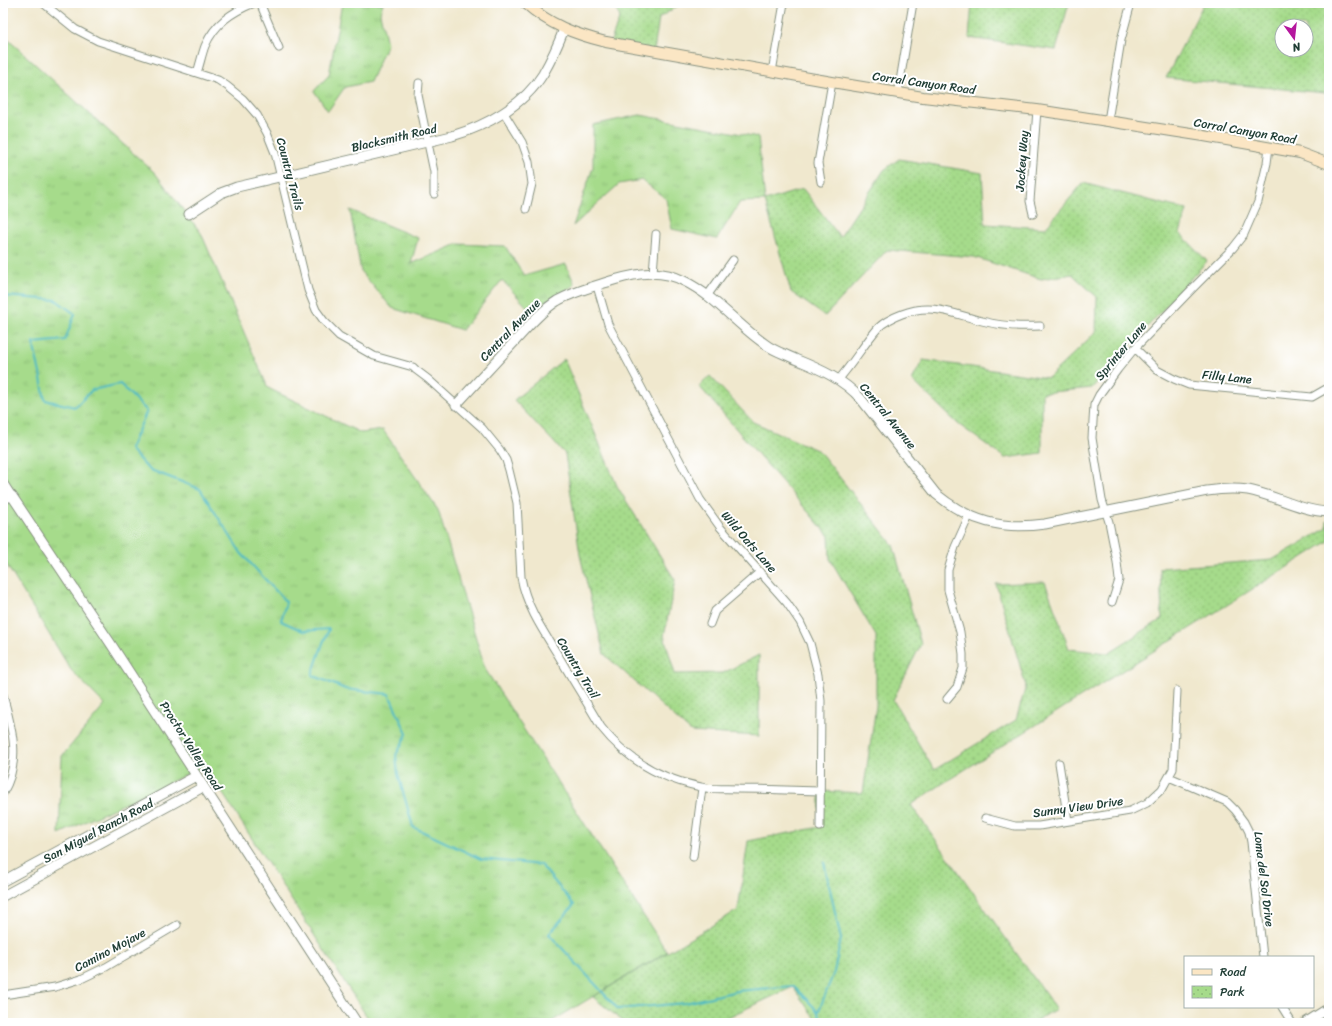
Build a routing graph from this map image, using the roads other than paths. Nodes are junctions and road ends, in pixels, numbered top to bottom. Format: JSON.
{"nodes":[{"id":1,"x":43,"y":3,"type":"edge"},
{"id":2,"x":254,"y":3,"type":"edge"},
{"id":3,"x":260,"y":3,"type":"edge"},
{"id":4,"x":525,"y":3,"type":"edge"},
{"id":5,"x":784,"y":3,"type":"edge"},
{"id":6,"x":913,"y":3,"type":"edge"},
{"id":7,"x":1131,"y":3,"type":"edge"},
{"id":8,"x":564,"y":29,"type":"junction"},
{"id":9,"x":279,"y":48,"type":"dead end"},
{"id":10,"x":772,"y":72,"type":"junction"},
{"id":11,"x":198,"y":73,"type":"junction"},
{"id":12,"x":832,"y":82,"type":"junction"},
{"id":13,"x":419,"y":83,"type":"dead end"},
{"id":14,"x":898,"y":93,"type":"junction"},
{"id":15,"x":1037,"y":110,"type":"junction"},
{"id":16,"x":504,"y":113,"type":"junction"},
{"id":17,"x":1108,"y":121,"type":"junction"},
{"id":18,"x":428,"y":142,"type":"junction"},
{"id":19,"x":1269,"y":147,"type":"junction"},
{"id":20,"x":1329,"y":164,"type":"edge"},
{"id":21,"x":280,"y":176,"type":"junction"},
{"id":22,"x":821,"y":182,"type":"dead end"},
{"id":23,"x":434,"y":194,"type":"dead end"},
{"id":24,"x":526,"y":209,"type":"dead end"},
{"id":25,"x":189,"y":214,"type":"dead end"},
{"id":26,"x":1033,"y":214,"type":"dead end"},
{"id":27,"x":656,"y":234,"type":"dead end"},
{"id":28,"x":733,"y":260,"type":"dead end"},
{"id":29,"x":653,"y":273,"type":"junction"},
{"id":30,"x":597,"y":286,"type":"junction"},
{"id":31,"x":708,"y":296,"type":"junction"},
{"id":32,"x":1040,"y":326,"type":"dead end"},
{"id":33,"x":1135,"y":348,"type":"junction"},
{"id":34,"x":839,"y":379,"type":"junction"},
{"id":35,"x":1326,"y":389,"type":"dead end"},
{"id":36,"x":456,"y":405,"type":"junction"},
{"id":37,"x":3,"y":482,"type":"edge"},
{"id":38,"x":12,"y":496,"type":"junction"},
{"id":39,"x":3,"y":501,"type":"edge"},
{"id":40,"x":1106,"y":512,"type":"junction"},
{"id":41,"x":1329,"y":512,"type":"edge"},
{"id":42,"x":969,"y":516,"type":"junction"},
{"id":43,"x":760,"y":572,"type":"junction"},
{"id":44,"x":1112,"y":602,"type":"dead end"},
{"id":45,"x":710,"y":624,"type":"dead end"},
{"id":46,"x":1177,"y":690,"type":"dead end"},
{"id":47,"x":3,"y":695,"type":"edge"},
{"id":48,"x":947,"y":699,"type":"dead end"},
{"id":49,"x":1060,"y":764,"type":"dead end"},
{"id":50,"x":196,"y":776,"type":"junction"},
{"id":51,"x":1169,"y":777,"type":"junction"},
{"id":52,"x":203,"y":787,"type":"junction"},
{"id":53,"x":702,"y":788,"type":"junction"},
{"id":54,"x":820,"y":791,"type":"junction"},
{"id":55,"x":3,"y":793,"type":"edge"},
{"id":56,"x":985,"y":818,"type":"dead end"},
{"id":57,"x":1068,"y":821,"type":"junction"},
{"id":58,"x":820,"y":827,"type":"dead end"},
{"id":59,"x":693,"y":857,"type":"dead end"},
{"id":60,"x":3,"y":881,"type":"edge"},
{"id":61,"x":3,"y":896,"type":"edge"},
{"id":62,"x":177,"y":925,"type":"dead end"},
{"id":63,"x":1263,"y":956,"type":"edge"},
{"id":64,"x":3,"y":995,"type":"edge"},
{"id":65,"x":1283,"y":1008,"type":"edge"},
{"id":66,"x":1329,"y":1008,"type":"edge"},
{"id":67,"x":357,"y":1023,"type":"edge"},
{"id":68,"x":1292,"y":1023,"type":"edge"},
{"id":69,"x":1305,"y":1023,"type":"edge"}],
"edges":[{"from":1,"to":11,"type":"street","name":"Country Trails"},
{"from":2,"to":11,"type":"street"},
{"from":3,"to":9,"type":"street"},
{"from":4,"to":8,"type":"main road","name":"Corral Canyon Road"},
{"from":5,"to":10,"type":"street"},
{"from":6,"to":14,"type":"street"},
{"from":7,"to":17,"type":"street"},
{"from":8,"to":10,"type":"main road","name":"Corral Canyon Road"},
{"from":8,"to":16,"type":"street","name":"Blacksmith Road"},
{"from":10,"to":12,"type":"main road","name":"Corral Canyon Road"},
{"from":11,"to":21,"type":"street","name":"Country Trails"},
{"from":12,"to":14,"type":"main road","name":"Corral Canyon Road"},
{"from":12,"to":22,"type":"street"},
{"from":13,"to":18,"type":"street"},
{"from":14,"to":15,"type":"main road","name":"Corral Canyon Road"},
{"from":15,"to":17,"type":"main road","name":"Corral Canyon Road"},
{"from":15,"to":26,"type":"street","name":"Jockey Way"},
{"from":16,"to":18,"type":"street","name":"Blacksmith Road"},
{"from":16,"to":24,"type":"street"},
{"from":17,"to":19,"type":"main road","name":"Corral Canyon Road"},
{"from":18,"to":21,"type":"street","name":"Blacksmith Road"},
{"from":18,"to":23,"type":"street"},
{"from":19,"to":20,"type":"main road","name":"Corral Canyon Road"},
{"from":19,"to":33,"type":"street","name":"Sprinter Lane"},
{"from":21,"to":25,"type":"street","name":"Blacksmith Road"},
{"from":21,"to":36,"type":"street","name":"Country Trails"},
{"from":27,"to":29,"type":"street"},
{"from":28,"to":31,"type":"street"},
{"from":29,"to":30,"type":"street","name":"Central Avenue"},
{"from":29,"to":31,"type":"street","name":"Central Avenue"},
{"from":30,"to":36,"type":"street","name":"Central Avenue"},
{"from":30,"to":43,"type":"street","name":"Wild Oats Lane"},
{"from":31,"to":34,"type":"street","name":"Central Avenue"},
{"from":32,"to":34,"type":"street"},
{"from":33,"to":35,"type":"street","name":"Filly Lane"},
{"from":33,"to":40,"type":"street","name":"Sprinter Lane"},
{"from":34,"to":42,"type":"street","name":"Central Avenue"},
{"from":36,"to":53,"type":"street","name":"Country Trail"},
{"from":37,"to":38,"type":"street","name":"Proctor Valley Road"},
{"from":38,"to":39,"type":"street"},
{"from":38,"to":50,"type":"street","name":"Proctor Valley Road"},
{"from":40,"to":41,"type":"street","name":"Central Avenue"},
{"from":40,"to":42,"type":"street","name":"Central Avenue"},
{"from":40,"to":44,"type":"street","name":"Sprinter Lane"},
{"from":42,"to":48,"type":"street"},
{"from":43,"to":45,"type":"street"},
{"from":43,"to":54,"type":"street","name":"Wild Oats Lane"},
{"from":46,"to":51,"type":"street","name":"Sunny View Drive"},
{"from":47,"to":55,"type":"street"},
{"from":49,"to":57,"type":"street"},
{"from":50,"to":52,"type":"street","name":"Proctor Valley Road"},
{"from":50,"to":60,"type":"street","name":"San Miguel Ranch Road"},
{"from":51,"to":57,"type":"street","name":"Sunny View Drive"},
{"from":51,"to":63,"type":"street","name":"Loma del Sol Drive"},
{"from":52,"to":61,"type":"street","name":"San Miguel Ranch Road"},
{"from":52,"to":67,"type":"street","name":"Proctor Valley Road"},
{"from":53,"to":54,"type":"street","name":"Country Trail"},
{"from":53,"to":59,"type":"street"},
{"from":54,"to":58,"type":"street","name":"Wild Oats Lane"},
{"from":56,"to":57,"type":"street","name":"Sunny View Drive"},
{"from":62,"to":64,"type":"street","name":"Camino Mojave"},
{"from":65,"to":68,"type":"street"},
{"from":66,"to":69,"type":"street"}]}
